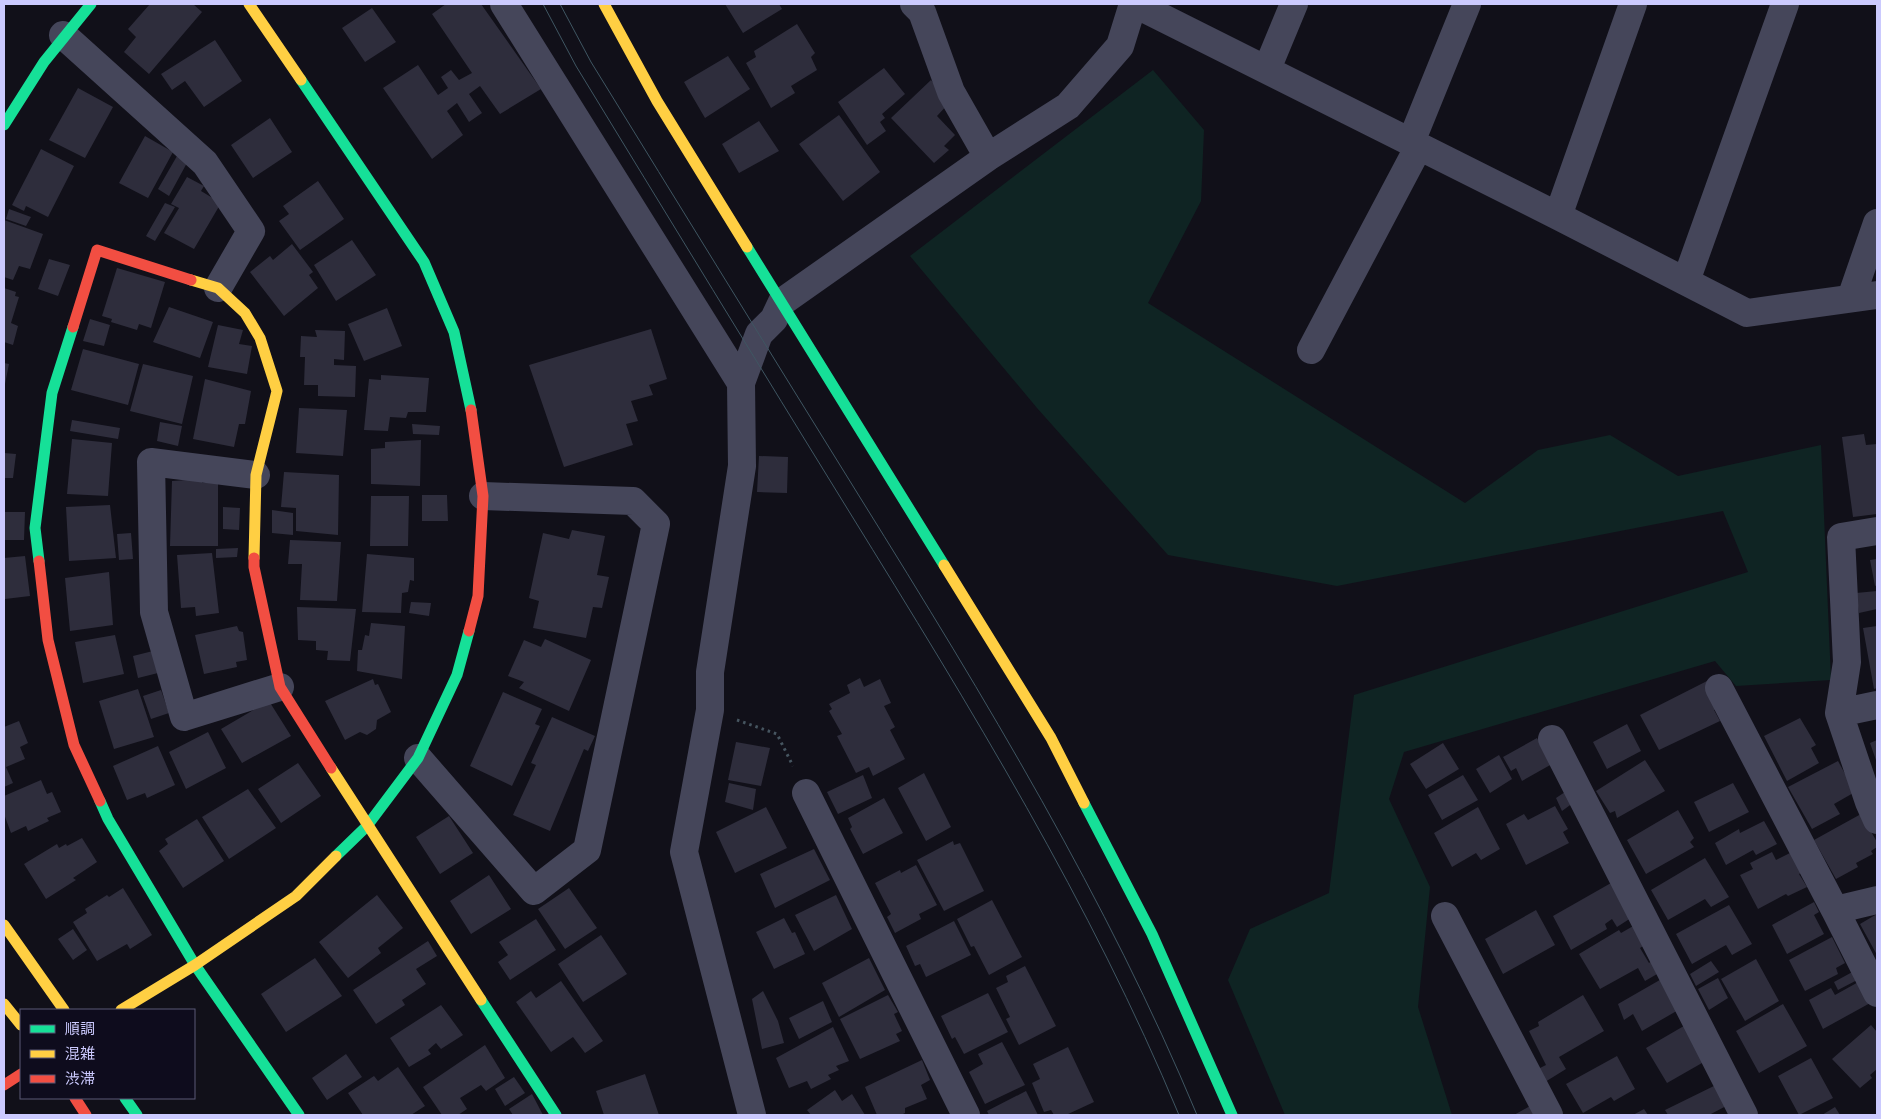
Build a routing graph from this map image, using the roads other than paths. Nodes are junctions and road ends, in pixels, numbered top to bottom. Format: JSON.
{"nodes":[{"id":1,"x":91,"y":4,"type":"edge"},
{"id":2,"x":249,"y":4,"type":"edge"},
{"id":3,"x":504,"y":4,"type":"edge"},
{"id":4,"x":604,"y":4,"type":"edge"},
{"id":5,"x":914,"y":4,"type":"edge"},
{"id":6,"x":1134,"y":4,"type":"edge"},
{"id":7,"x":1294,"y":4,"type":"edge"},
{"id":8,"x":1467,"y":4,"type":"edge"},
{"id":9,"x":1633,"y":4,"type":"edge"},
{"id":10,"x":1786,"y":4,"type":"edge"},
{"id":11,"x":63,"y":35,"type":"junction"},
{"id":12,"x":1267,"y":70,"type":"junction"},
{"id":13,"x":11,"y":96,"type":"edge"},
{"id":14,"x":4,"y":125,"type":"edge"},
{"id":15,"x":1415,"y":144,"type":"junction"},
{"id":16,"x":988,"y":156,"type":"junction"},
{"id":17,"x":1558,"y":216,"type":"junction"},
{"id":18,"x":1877,"y":223,"type":"edge"},
{"id":19,"x":1686,"y":281,"type":"junction"},
{"id":20,"x":218,"y":288,"type":"junction"},
{"id":21,"x":1864,"y":296,"type":"edge"},
{"id":22,"x":782,"y":302,"type":"junction"},
{"id":23,"x":1311,"y":350,"type":"dead end"},
{"id":24,"x":741,"y":383,"type":"junction"},
{"id":25,"x":256,"y":475,"type":"junction"},
{"id":26,"x":483,"y":496,"type":"junction"},
{"id":27,"x":1877,"y":531,"type":"edge"},
{"id":28,"x":280,"y":687,"type":"junction"},
{"id":29,"x":1719,"y":688,"type":"dead end"},
{"id":30,"x":1877,"y":705,"type":"edge"},
{"id":31,"x":1840,"y":713,"type":"junction"},
{"id":32,"x":1552,"y":739,"type":"dead end"},
{"id":33,"x":418,"y":758,"type":"junction"},
{"id":34,"x":806,"y":793,"type":"road end"},
{"id":35,"x":1877,"y":820,"type":"edge"},
{"id":36,"x":367,"y":826,"type":"junction"},
{"id":37,"x":1877,"y":900,"type":"edge"},
{"id":38,"x":1834,"y":910,"type":"junction"},
{"id":39,"x":1445,"y":916,"type":"dead end"},
{"id":40,"x":4,"y":926,"type":"edge"},
{"id":41,"x":195,"y":965,"type":"junction"},
{"id":42,"x":1877,"y":993,"type":"edge"},
{"id":43,"x":4,"y":1004,"type":"edge"},
{"id":44,"x":63,"y":1009,"type":"edge"},
{"id":45,"x":123,"y":1009,"type":"edge"},
{"id":46,"x":20,"y":1024,"type":"edge"},
{"id":47,"x":20,"y":1075,"type":"edge"},
{"id":48,"x":4,"y":1085,"type":"edge"},
{"id":49,"x":76,"y":1099,"type":"edge"},
{"id":50,"x":126,"y":1099,"type":"edge"},
{"id":51,"x":86,"y":1115,"type":"edge"},
{"id":52,"x":137,"y":1115,"type":"edge"},
{"id":53,"x":299,"y":1115,"type":"edge"},
{"id":54,"x":556,"y":1115,"type":"edge"},
{"id":55,"x":752,"y":1115,"type":"edge"},
{"id":56,"x":966,"y":1115,"type":"edge"},
{"id":57,"x":1232,"y":1115,"type":"edge"},
{"id":58,"x":1549,"y":1115,"type":"edge"},
{"id":59,"x":1744,"y":1115,"type":"edge"}],
"edges":[{"from":1,"to":11,"type":"street"},
{"from":2,"to":26,"type":"street"},
{"from":3,"to":24,"type":"street"},
{"from":4,"to":22,"type":"street"},
{"from":5,"to":16,"type":"street"},
{"from":6,"to":12,"type":"street"},
{"from":6,"to":16,"type":"street"},
{"from":7,"to":12,"type":"street"},
{"from":8,"to":15,"type":"street"},
{"from":9,"to":17,"type":"street"},
{"from":10,"to":19,"type":"street"},
{"from":11,"to":13,"type":"street"},
{"from":11,"to":20,"type":"street"},
{"from":12,"to":15,"type":"street"},
{"from":13,"to":14,"type":"street"},
{"from":15,"to":17,"type":"street"},
{"from":15,"to":23,"type":"street"},
{"from":16,"to":22,"type":"street"},
{"from":17,"to":19,"type":"street"},
{"from":18,"to":21,"type":"street"},
{"from":19,"to":21,"type":"street"},
{"from":20,"to":25,"type":"street"},
{"from":20,"to":41,"type":"street"},
{"from":22,"to":24,"type":"street"},
{"from":22,"to":57,"type":"street"},
{"from":24,"to":55,"type":"street"},
{"from":25,"to":28,"type":"street"},
{"from":25,"to":28,"type":"street"},
{"from":26,"to":33,"type":"street"},
{"from":26,"to":33,"type":"street"},
{"from":27,"to":31,"type":"street"},
{"from":28,"to":36,"type":"street"},
{"from":29,"to":38,"type":"street"},
{"from":30,"to":31,"type":"street"},
{"from":31,"to":35,"type":"street"},
{"from":32,"to":59,"type":"street"},
{"from":33,"to":36,"type":"street"},
{"from":34,"to":56,"type":"street"},
{"from":36,"to":41,"type":"street"},
{"from":36,"to":54,"type":"street"},
{"from":37,"to":38,"type":"street"},
{"from":38,"to":42,"type":"street"},
{"from":39,"to":58,"type":"street"},
{"from":40,"to":44,"type":"street"},
{"from":41,"to":45,"type":"street"},
{"from":41,"to":53,"type":"street"},
{"from":43,"to":46,"type":"street"},
{"from":47,"to":48,"type":"street"},
{"from":49,"to":51,"type":"street"},
{"from":50,"to":52,"type":"street"}]}
